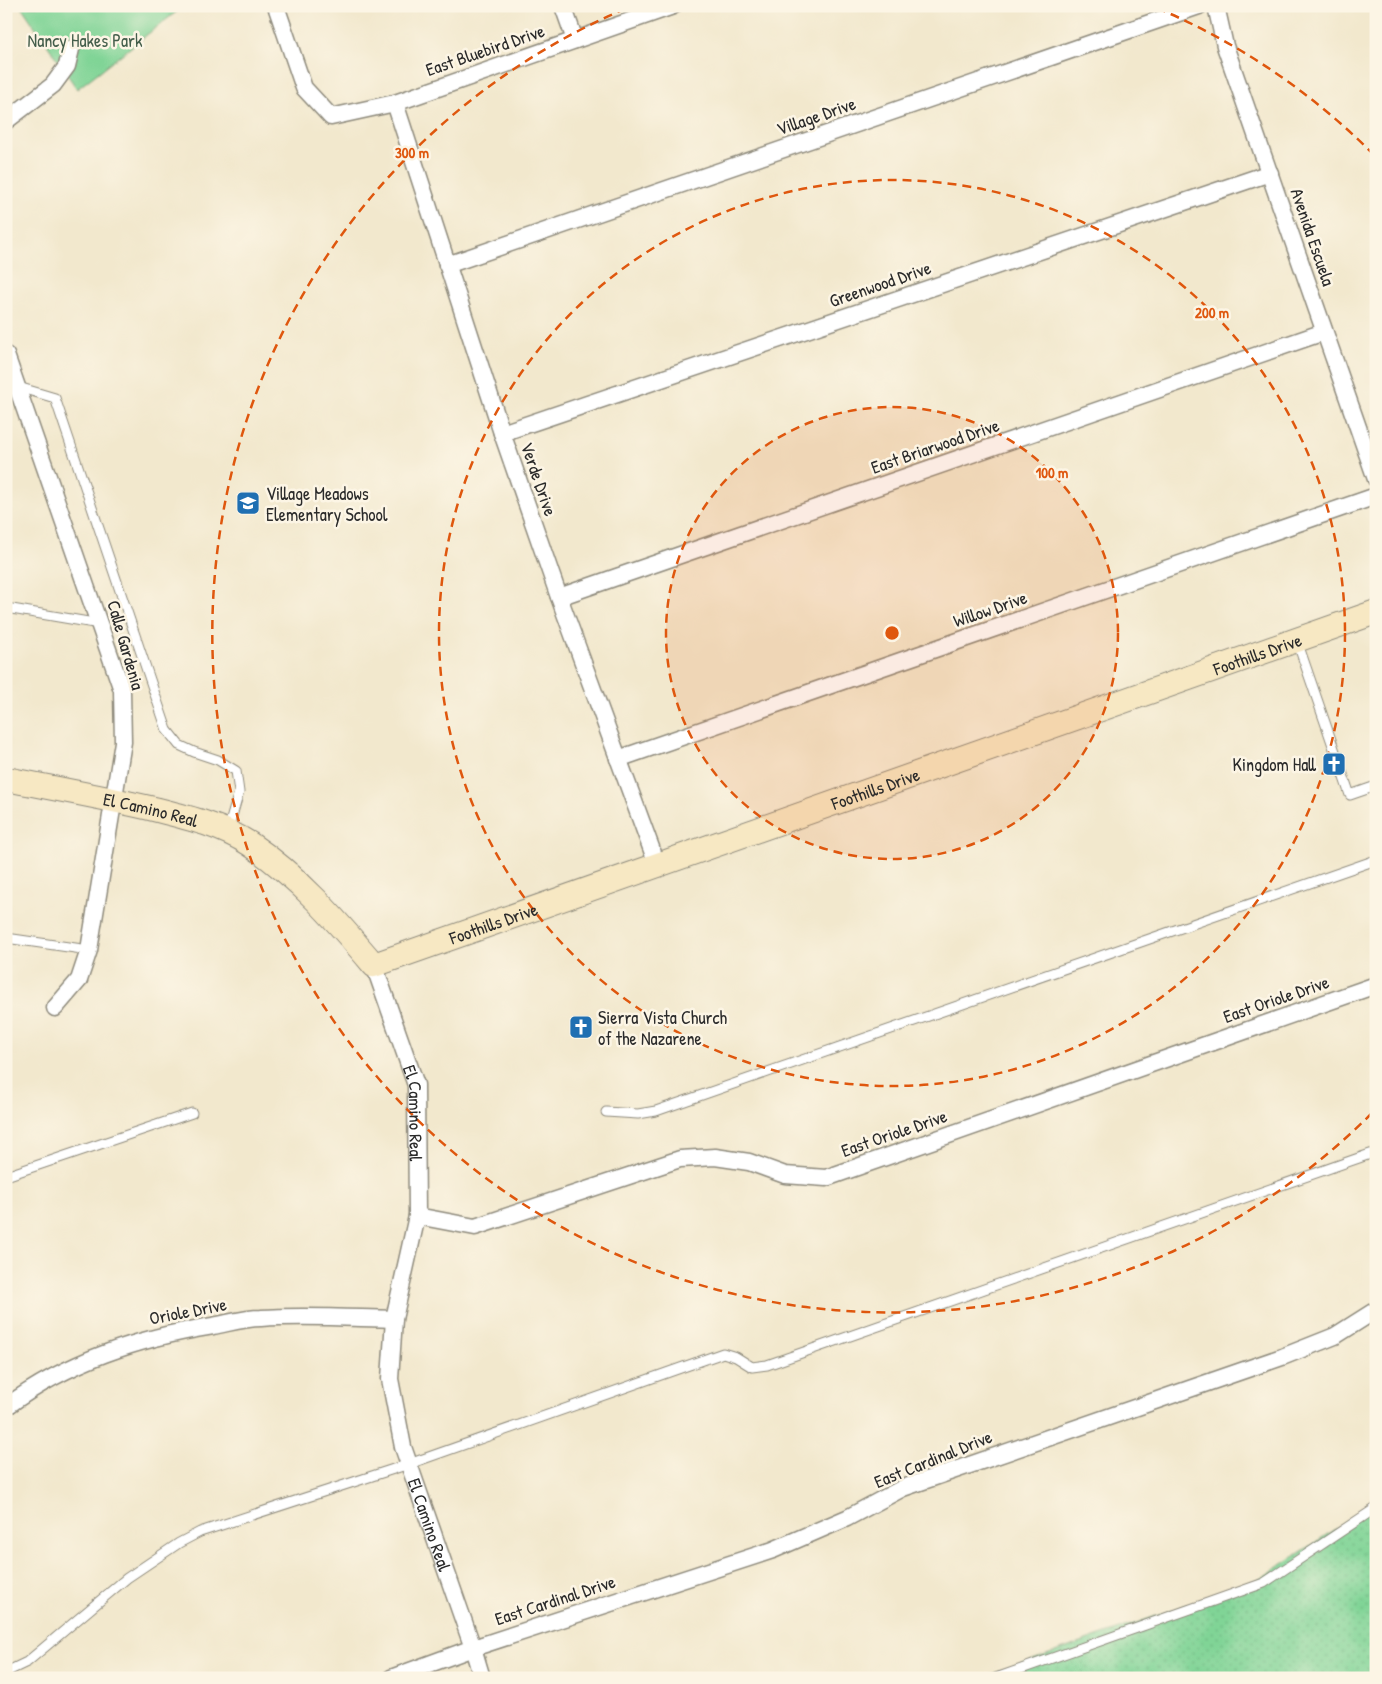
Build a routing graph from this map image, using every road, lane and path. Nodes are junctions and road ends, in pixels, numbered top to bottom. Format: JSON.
{"nodes":[{"id":1,"x":276,"y":6,"type":"edge"},
{"id":2,"x":563,"y":6,"type":"edge"},
{"id":3,"x":673,"y":6,"type":"edge"},
{"id":4,"x":1199,"y":6,"type":"edge"},
{"id":5,"x":1216,"y":6,"type":"edge"},
{"id":6,"x":575,"y":40,"type":"junction"},
{"id":7,"x":71,"y":49,"type":"dead end"},
{"id":8,"x":395,"y":103,"type":"junction"},
{"id":9,"x":6,"y":121,"type":"edge"},
{"id":10,"x":1270,"y":173,"type":"junction"},
{"id":11,"x":447,"y":264,"type":"junction"},
{"id":12,"x":1324,"y":332,"type":"junction"},
{"id":13,"x":6,"y":355,"type":"edge"},
{"id":14,"x":18,"y":387,"type":"junction"},
{"id":15,"x":502,"y":432,"type":"junction"},
{"id":16,"x":1376,"y":479,"type":"edge"},
{"id":17,"x":1376,"y":496,"type":"edge"},
{"id":18,"x":559,"y":597,"type":"junction"},
{"id":19,"x":6,"y":608,"type":"edge"},
{"id":20,"x":1376,"y":612,"type":"edge"},
{"id":21,"x":100,"y":624,"type":"junction"},
{"id":22,"x":1296,"y":641,"type":"junction"},
{"id":23,"x":618,"y":759,"type":"junction"},
{"id":24,"x":6,"y":779,"type":"edge"},
{"id":25,"x":1376,"y":786,"type":"edge"},
{"id":26,"x":113,"y":799,"type":"junction"},
{"id":27,"x":228,"y":833,"type":"junction"},
{"id":28,"x":1376,"y":860,"type":"edge"},
{"id":29,"x":657,"y":864,"type":"junction"},
{"id":30,"x":6,"y":938,"type":"edge"},
{"id":31,"x":89,"y":950,"type":"junction"},
{"id":32,"x":374,"y":965,"type":"junction"},
{"id":33,"x":1376,"y":985,"type":"edge"},
{"id":34,"x":55,"y":1008,"type":"dead end"},
{"id":35,"x":606,"y":1112,"type":"dead end"},
{"id":36,"x":192,"y":1113,"type":"dead end"},
{"id":37,"x":1376,"y":1152,"type":"edge"},
{"id":38,"x":6,"y":1176,"type":"edge"},
{"id":39,"x":417,"y":1216,"type":"junction"},
{"id":40,"x":1376,"y":1310,"type":"edge"},
{"id":41,"x":394,"y":1319,"type":"junction"},
{"id":42,"x":6,"y":1407,"type":"edge"},
{"id":43,"x":409,"y":1464,"type":"junction"},
{"id":44,"x":1376,"y":1508,"type":"edge"},
{"id":45,"x":473,"y":1648,"type":"junction"},
{"id":46,"x":6,"y":1672,"type":"edge"},
{"id":47,"x":391,"y":1678,"type":"edge"},
{"id":48,"x":482,"y":1678,"type":"edge"},
{"id":49,"x":996,"y":1678,"type":"edge"}],
"edges":[{"from":1,"to":8,"type":"street","name":"East Bluebird Drive"},
{"from":2,"to":6,"type":"street"},
{"from":3,"to":6,"type":"street","name":"East Bluebird Drive"},
{"from":4,"to":11,"type":"street","name":"Village Drive"},
{"from":5,"to":10,"type":"street","name":"Avenida Escuela"},
{"from":6,"to":8,"type":"street","name":"East Bluebird Drive"},
{"from":7,"to":9,"type":"street"},
{"from":8,"to":11,"type":"street","name":"Verde Drive"},
{"from":10,"to":12,"type":"street","name":"Avenida Escuela"},
{"from":10,"to":15,"type":"street","name":"Greenwood Drive"},
{"from":11,"to":15,"type":"street","name":"Verde Drive"},
{"from":12,"to":16,"type":"street","name":"Avenida Escuela"},
{"from":12,"to":18,"type":"street","name":"East Briarwood Drive"},
{"from":13,"to":14,"type":"street","name":"Calle Gardenia"},
{"from":14,"to":21,"type":"street","name":"Calle Gardenia"},
{"from":14,"to":27,"type":"lane"},
{"from":15,"to":18,"type":"street","name":"Verde Drive"},
{"from":17,"to":23,"type":"street","name":"Willow Drive"},
{"from":18,"to":23,"type":"street","name":"Verde Drive"},
{"from":19,"to":21,"type":"lane"},
{"from":20,"to":22,"type":"street","name":"Foothills Drive"},
{"from":21,"to":26,"type":"street","name":"Calle Gardenia"},
{"from":22,"to":25,"type":"lane"},
{"from":22,"to":29,"type":"street","name":"Foothills Drive"},
{"from":23,"to":29,"type":"street","name":"Verde Drive"},
{"from":24,"to":26,"type":"street","name":"El Camino Real"},
{"from":26,"to":27,"type":"street","name":"El Camino Real"},
{"from":26,"to":31,"type":"street","name":"Calle Gardenia"},
{"from":27,"to":32,"type":"street","name":"El Camino Real"},
{"from":28,"to":35,"type":"lane"},
{"from":29,"to":32,"type":"street","name":"Foothills Drive"},
{"from":30,"to":31,"type":"lane"},
{"from":31,"to":34,"type":"street","name":"Calle Gardenia"},
{"from":32,"to":39,"type":"street","name":"El Camino Real"},
{"from":33,"to":39,"type":"street","name":"East Oriole Drive"},
{"from":36,"to":38,"type":"lane"},
{"from":37,"to":43,"type":"lane"},
{"from":39,"to":41,"type":"street","name":"El Camino Real"},
{"from":40,"to":45,"type":"street","name":"East Cardinal Drive"},
{"from":41,"to":42,"type":"street","name":"Oriole Drive"},
{"from":41,"to":43,"type":"street","name":"El Camino Real"},
{"from":43,"to":45,"type":"street","name":"El Camino Real"},
{"from":43,"to":46,"type":"lane"},
{"from":44,"to":49,"type":"lane"},
{"from":45,"to":47,"type":"street","name":"East Cardinal Drive"},
{"from":45,"to":48,"type":"street","name":"El Camino Real"}]}
